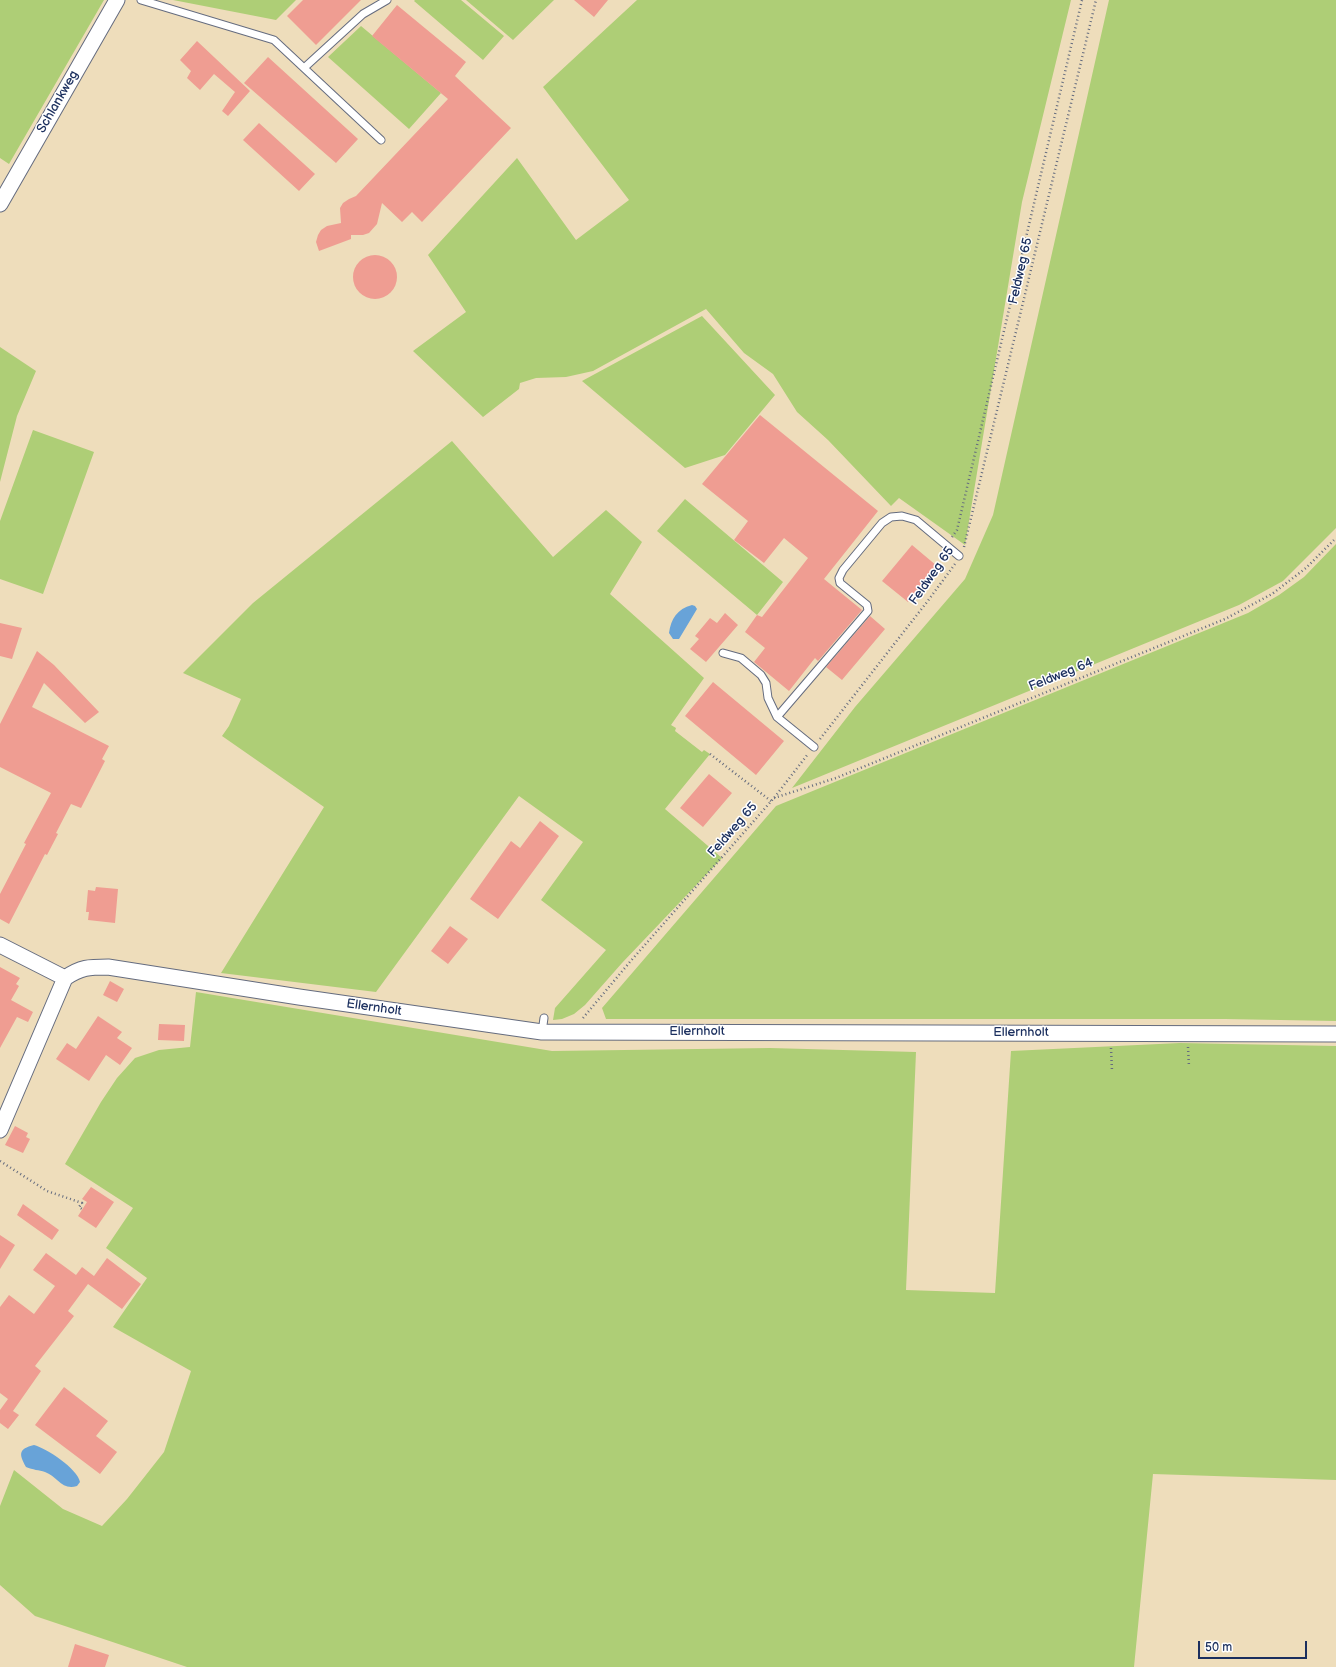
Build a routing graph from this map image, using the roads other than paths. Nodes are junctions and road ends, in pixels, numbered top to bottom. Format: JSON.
{"nodes":[{"id":1,"x":118,"y":0,"type":"edge"},
{"id":2,"x":141,"y":0,"type":"edge"},
{"id":3,"x":387,"y":0,"type":"edge"},
{"id":4,"x":304,"y":68,"type":"junction"},
{"id":5,"x":381,"y":140,"type":"dead end"},
{"id":6,"x":0,"y":204,"type":"edge"},
{"id":7,"x":959,"y":556,"type":"road end"},
{"id":8,"x":723,"y":653,"type":"dead end"},
{"id":9,"x":778,"y":717,"type":"junction"},
{"id":10,"x":814,"y":747,"type":"road end"},
{"id":11,"x":0,"y":945,"type":"edge"},
{"id":12,"x":65,"y":978,"type":"junction"},
{"id":13,"x":1336,"y":1034,"type":"edge"},
{"id":14,"x":0,"y":1130,"type":"edge"}],
"edges":[{"from":1,"to":6,"type":"street","name":"Schlankweg"},
{"from":2,"to":4,"type":"lane"},
{"from":3,"to":4,"type":"lane"},
{"from":4,"to":5,"type":"lane"},
{"from":7,"to":9,"type":"lane"},
{"from":8,"to":9,"type":"lane"},
{"from":9,"to":10,"type":"lane"},
{"from":11,"to":12,"type":"street"},
{"from":12,"to":13,"type":"street","name":"Ellernholt"},
{"from":12,"to":14,"type":"street"}]}
